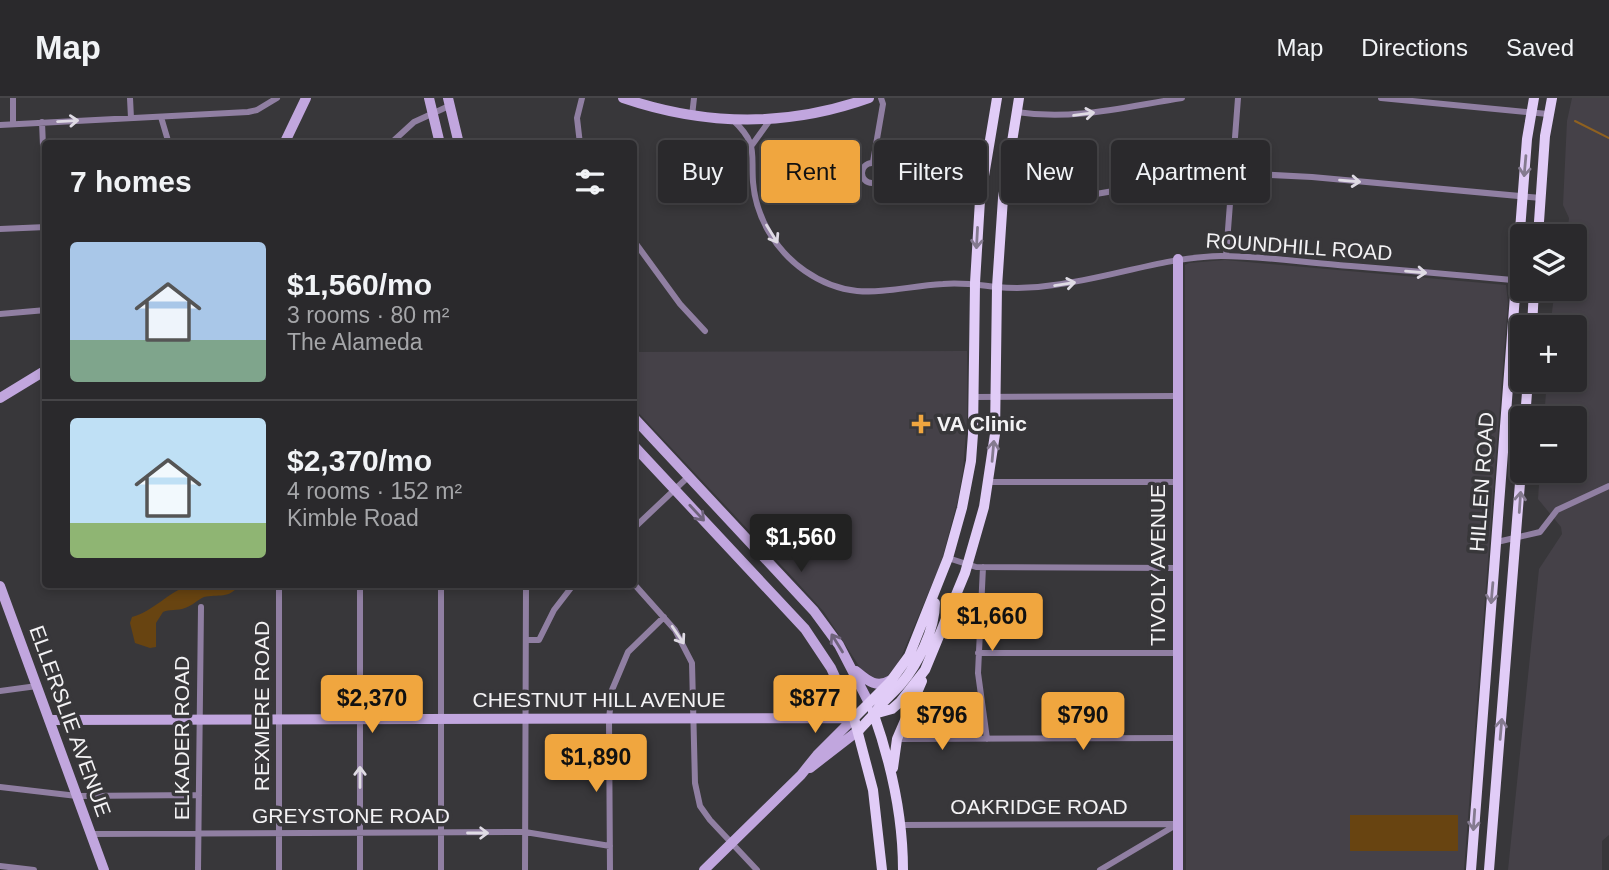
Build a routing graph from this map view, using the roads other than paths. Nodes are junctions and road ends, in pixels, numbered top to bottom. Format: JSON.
{"nodes":[{"id":1,"x":13,"y":98,"type":"edge"},
{"id":2,"x":130,"y":98,"type":"edge"},
{"id":3,"x":277,"y":98,"type":"edge"},
{"id":4,"x":306,"y":98,"type":"edge"},
{"id":5,"x":429,"y":98,"type":"edge"},
{"id":6,"x":582,"y":98,"type":"edge"},
{"id":7,"x":623,"y":98,"type":"edge"},
{"id":8,"x":694,"y":98,"type":"edge"},
{"id":9,"x":869,"y":98,"type":"edge"},
{"id":10,"x":881,"y":98,"type":"edge"},
{"id":11,"x":997,"y":98,"type":"edge"},
{"id":12,"x":1019,"y":98,"type":"edge"},
{"id":13,"x":1182,"y":98,"type":"edge"},
{"id":14,"x":1238,"y":98,"type":"edge"},
{"id":15,"x":1381,"y":98,"type":"edge"},
{"id":16,"x":1534,"y":98,"type":"edge"},
{"id":17,"x":1552,"y":98,"type":"edge"},
{"id":18,"x":448,"y":102,"type":"edge"},
{"id":19,"x":1016,"y":112,"type":"junction"},
{"id":20,"x":1531,"y":112,"type":"junction"},
{"id":21,"x":432,"y":114,"type":"junction"},
{"id":22,"x":1548,"y":114,"type":"junction"},
{"id":23,"x":692,"y":116,"type":"junction"},
{"id":24,"x":161,"y":117,"type":"junction"},
{"id":25,"x":131,"y":118,"type":"junction"},
{"id":26,"x":733,"y":120,"type":"junction"},
{"id":27,"x":770,"y":120,"type":"junction"},
{"id":28,"x":42,"y":122,"type":"junction"},
{"id":29,"x":13,"y":124,"type":"junction"},
{"id":30,"x":0,"y":125,"type":"edge"},
{"id":31,"x":43,"y":140,"type":"edge"},
{"id":32,"x":168,"y":140,"type":"edge"},
{"id":33,"x":286,"y":140,"type":"edge"},
{"id":34,"x":394,"y":140,"type":"edge"},
{"id":35,"x":439,"y":140,"type":"edge"},
{"id":36,"x":458,"y":140,"type":"edge"},
{"id":37,"x":580,"y":140,"type":"edge"},
{"id":38,"x":1012,"y":140,"type":"edge"},
{"id":39,"x":1235,"y":140,"type":"edge"},
{"id":40,"x":752,"y":145,"type":"junction"},
{"id":41,"x":873,"y":162,"type":"dead end"},
{"id":42,"x":1270,"y":175,"type":"edge"},
{"id":43,"x":1522,"y":196,"type":"junction"},
{"id":44,"x":1541,"y":198,"type":"junction"},
{"id":45,"x":1003,"y":203,"type":"edge"},
{"id":46,"x":1230,"y":203,"type":"edge"},
{"id":47,"x":1521,"y":224,"type":"edge"},
{"id":48,"x":1539,"y":224,"type":"edge"},
{"id":49,"x":42,"y":227,"type":"edge"},
{"id":50,"x":0,"y":229,"type":"edge"},
{"id":51,"x":637,"y":244,"type":"edge"},
{"id":52,"x":1226,"y":256,"type":"junction"},
{"id":53,"x":1178,"y":259,"type":"junction"},
{"id":54,"x":1510,"y":280,"type":"edge"},
{"id":55,"x":975,"y":283,"type":"junction"},
{"id":56,"x":997,"y":287,"type":"junction"},
{"id":57,"x":1517,"y":301,"type":"edge"},
{"id":58,"x":42,"y":310,"type":"edge"},
{"id":59,"x":0,"y":314,"type":"edge"},
{"id":60,"x":705,"y":331,"type":"dead end"},
{"id":61,"x":42,"y":372,"type":"edge"},
{"id":62,"x":995,"y":396,"type":"junction"},
{"id":63,"x":1178,"y":396,"type":"junction"},
{"id":64,"x":972,"y":397,"type":"junction"},
{"id":65,"x":0,"y":398,"type":"edge"},
{"id":66,"x":637,"y":421,"type":"edge"},
{"id":67,"x":637,"y":449,"type":"edge"},
{"id":68,"x":688,"y":477,"type":"junction"},
{"id":69,"x":990,"y":482,"type":"junction"},
{"id":70,"x":1178,"y":482,"type":"junction"},
{"id":71,"x":1520,"y":483,"type":"edge"},
{"id":72,"x":1609,"y":486,"type":"edge"},
{"id":73,"x":675,"y":490,"type":"junction"},
{"id":74,"x":637,"y":525,"type":"edge"},
{"id":75,"x":1517,"y":537,"type":"junction"},
{"id":76,"x":1497,"y":542,"type":"junction"},
{"id":77,"x":948,"y":558,"type":"junction"},
{"id":78,"x":968,"y":565,"type":"junction"},
{"id":79,"x":983,"y":568,"type":"junction"},
{"id":80,"x":1178,"y":568,"type":"junction"},
{"id":81,"x":0,"y":586,"type":"edge"},
{"id":82,"x":637,"y":587,"type":"edge"},
{"id":83,"x":279,"y":588,"type":"edge"},
{"id":84,"x":360,"y":588,"type":"edge"},
{"id":85,"x":441,"y":588,"type":"edge"},
{"id":86,"x":526,"y":588,"type":"edge"},
{"id":87,"x":571,"y":588,"type":"edge"},
{"id":88,"x":934,"y":597,"type":"junction"},
{"id":89,"x":201,"y":607,"type":"dead end"},
{"id":90,"x":664,"y":617,"type":"junction"},
{"id":91,"x":526,"y":640,"type":"junction"},
{"id":92,"x":978,"y":653,"type":"junction"},
{"id":93,"x":1178,"y":653,"type":"junction"},
{"id":94,"x":931,"y":658,"type":"junction"},
{"id":95,"x":851,"y":667,"type":"junction"},
{"id":96,"x":896,"y":675,"type":"junction"},
{"id":97,"x":37,"y":686,"type":"junction"},
{"id":98,"x":0,"y":691,"type":"edge"},
{"id":99,"x":871,"y":709,"type":"junction"},
{"id":100,"x":855,"y":718,"type":"junction"},
{"id":101,"x":360,"y":719,"type":"junction"},
{"id":102,"x":441,"y":719,"type":"junction"},
{"id":103,"x":525,"y":719,"type":"junction"},
{"id":104,"x":609,"y":719,"type":"junction"},
{"id":105,"x":695,"y":719,"type":"junction"},
{"id":106,"x":49,"y":720,"type":"junction"},
{"id":107,"x":199,"y":720,"type":"junction"},
{"id":108,"x":279,"y":720,"type":"junction"},
{"id":109,"x":859,"y":730,"type":"junction"},
{"id":110,"x":1178,"y":738,"type":"junction"},
{"id":111,"x":897,"y":739,"type":"junction"},
{"id":112,"x":987,"y":739,"type":"junction"},
{"id":113,"x":870,"y":774,"type":"junction"},
{"id":114,"x":801,"y":775,"type":"junction"},
{"id":115,"x":893,"y":781,"type":"junction"},
{"id":116,"x":0,"y":787,"type":"edge"},
{"id":117,"x":199,"y":795,"type":"junction"},
{"id":118,"x":77,"y":796,"type":"junction"},
{"id":119,"x":1178,"y":824,"type":"junction"},
{"id":120,"x":901,"y":825,"type":"junction"},
{"id":121,"x":525,"y":832,"type":"junction"},
{"id":122,"x":279,"y":833,"type":"junction"},
{"id":123,"x":360,"y":833,"type":"junction"},
{"id":124,"x":441,"y":833,"type":"junction"},
{"id":125,"x":91,"y":834,"type":"junction"},
{"id":126,"x":199,"y":834,"type":"junction"},
{"id":127,"x":732,"y":843,"type":"junction"},
{"id":128,"x":610,"y":846,"type":"junction"},
{"id":129,"x":0,"y":866,"type":"edge"},
{"id":130,"x":34,"y":870,"type":"edge"},
{"id":131,"x":104,"y":870,"type":"edge"},
{"id":132,"x":198,"y":870,"type":"edge"},
{"id":133,"x":279,"y":870,"type":"edge"},
{"id":134,"x":360,"y":870,"type":"edge"},
{"id":135,"x":441,"y":870,"type":"edge"},
{"id":136,"x":525,"y":870,"type":"edge"},
{"id":137,"x":610,"y":870,"type":"edge"},
{"id":138,"x":704,"y":870,"type":"edge"},
{"id":139,"x":757,"y":870,"type":"edge"},
{"id":140,"x":882,"y":870,"type":"edge"},
{"id":141,"x":903,"y":870,"type":"edge"},
{"id":142,"x":1100,"y":870,"type":"edge"},
{"id":143,"x":1178,"y":870,"type":"edge"},
{"id":144,"x":1471,"y":870,"type":"edge"},
{"id":145,"x":1489,"y":870,"type":"edge"}],
"edges":[{"from":1,"to":29,"type":"street"},
{"from":2,"to":25,"type":"street"},
{"from":3,"to":24,"type":"street"},
{"from":4,"to":33,"type":"street"},
{"from":5,"to":21,"type":"street"},
{"from":6,"to":37,"type":"street"},
{"from":7,"to":23,"type":"street"},
{"from":8,"to":23,"type":"street"},
{"from":9,"to":27,"type":"street"},
{"from":10,"to":41,"type":"street"},
{"from":11,"to":55,"type":"main road","one_way":true},
{"from":12,"to":19,"type":"main road"},
{"from":19,"to":13,"type":"street","one_way":true},
{"from":14,"to":39,"type":"street"},
{"from":15,"to":20,"type":"street"},
{"from":16,"to":20,"type":"main road","name":"HILLEN ROAD"},
{"from":17,"to":22,"type":"main road"},
{"from":18,"to":21,"type":"street"},
{"from":18,"to":36,"type":"street"},
{"from":19,"to":38,"type":"main road"},
{"from":20,"to":22,"type":"street"},
{"from":20,"to":43,"type":"main road","name":"HILLEN ROAD","one_way":true},
{"from":21,"to":34,"type":"street"},
{"from":21,"to":35,"type":"street"},
{"from":22,"to":44,"type":"main road"},
{"from":23,"to":26,"type":"street"},
{"from":24,"to":25,"type":"street"},
{"from":24,"to":32,"type":"street"},
{"from":28,"to":25,"type":"street","one_way":true},
{"from":26,"to":27,"type":"street"},
{"from":26,"to":40,"type":"street"},
{"from":27,"to":40,"type":"street"},
{"from":28,"to":29,"type":"street"},
{"from":28,"to":31,"type":"street"},
{"from":29,"to":30,"type":"street"},
{"from":40,"to":55,"type":"street","name":"ROUNDHILL ROAD","one_way":true},
{"from":42,"to":43,"type":"street","one_way":true},
{"from":43,"to":44,"type":"street"},
{"from":43,"to":47,"type":"main road","name":"HILLEN ROAD"},
{"from":44,"to":48,"type":"main road"},
{"from":45,"to":56,"type":"main road"},
{"from":46,"to":52,"type":"street"},
{"from":49,"to":50,"type":"street"},
{"from":51,"to":60,"type":"street"},
{"from":52,"to":53,"type":"street","name":"ROUNDHILL ROAD"},
{"from":52,"to":54,"type":"street","name":"ROUNDHILL ROAD","one_way":true},
{"from":56,"to":53,"type":"street","name":"ROUNDHILL ROAD","one_way":true},
{"from":53,"to":63,"type":"street","name":"TIVOLY AVENUE"},
{"from":55,"to":56,"type":"street","name":"ROUNDHILL ROAD"},
{"from":55,"to":64,"type":"main road"},
{"from":56,"to":62,"type":"main road"},
{"from":57,"to":76,"type":"main road","name":"HILLEN ROAD"},
{"from":58,"to":59,"type":"street"},
{"from":61,"to":65,"type":"street"},
{"from":62,"to":63,"type":"street"},
{"from":62,"to":64,"type":"street"},
{"from":69,"to":62,"type":"main road","one_way":true},
{"from":63,"to":70,"type":"street","name":"TIVOLY AVENUE"},
{"from":64,"to":77,"type":"main road"},
{"from":66,"to":68,"type":"street"},
{"from":67,"to":73,"type":"street"},
{"from":68,"to":73,"type":"street"},
{"from":95,"to":68,"type":"street","one_way":true},
{"from":69,"to":70,"type":"street"},
{"from":69,"to":78,"type":"main road"},
{"from":70,"to":80,"type":"street","name":"TIVOLY AVENUE"},
{"from":75,"to":71,"type":"main road","name":"HILLEN ROAD","one_way":true},
{"from":72,"to":75,"type":"street"},
{"from":73,"to":74,"type":"street"},
{"from":73,"to":100,"type":"street","one_way":true},
{"from":75,"to":76,"type":"street"},
{"from":145,"to":75,"type":"main road","name":"HILLEN ROAD","one_way":true},
{"from":76,"to":144,"type":"main road","name":"HILLEN ROAD","one_way":true},
{"from":77,"to":78,"type":"street"},
{"from":77,"to":88,"type":"main road"},
{"from":78,"to":79,"type":"street"},
{"from":78,"to":94,"type":"main road"},
{"from":79,"to":80,"type":"street"},
{"from":79,"to":92,"type":"street"},
{"from":80,"to":93,"type":"street","name":"TIVOLY AVENUE"},
{"from":81,"to":97,"type":"street","name":"ELLERSLIE AVENUE"},
{"from":82,"to":90,"type":"street"},
{"from":83,"to":108,"type":"street","name":"REXMERE ROAD"},
{"from":84,"to":101,"type":"street"},
{"from":85,"to":102,"type":"street"},
{"from":86,"to":91,"type":"street"},
{"from":87,"to":91,"type":"street"},
{"from":88,"to":96,"type":"main road"},
{"from":88,"to":99,"type":"main road"},
{"from":89,"to":107,"type":"street","name":"ELKADER ROAD"},
{"from":90,"to":104,"type":"street"},
{"from":90,"to":105,"type":"street","one_way":true},
{"from":91,"to":103,"type":"street"},
{"from":92,"to":93,"type":"street"},
{"from":92,"to":112,"type":"street"},
{"from":93,"to":110,"type":"street","name":"TIVOLY AVENUE"},
{"from":94,"to":99,"type":"main road"},
{"from":94,"to":111,"type":"main road"},
{"from":95,"to":96,"type":"street"},
{"from":95,"to":99,"type":"street"},
{"from":96,"to":99,"type":"main road"},
{"from":97,"to":98,"type":"street"},
{"from":97,"to":106,"type":"street","name":"ELLERSLIE AVENUE"},
{"from":99,"to":100,"type":"main road"},
{"from":99,"to":109,"type":"main road"},
{"from":99,"to":113,"type":"main road"},
{"from":99,"to":115,"type":"main road"},
{"from":100,"to":105,"type":"street","name":"CHESTNUT HILL AVENUE"},
{"from":100,"to":109,"type":"main road"},
{"from":100,"to":114,"type":"street"},
{"from":101,"to":102,"type":"street","name":"CHESTNUT HILL AVENUE"},
{"from":101,"to":108,"type":"street","name":"CHESTNUT HILL AVENUE"},
{"from":123,"to":101,"type":"street","one_way":true},
{"from":102,"to":103,"type":"street","name":"CHESTNUT HILL AVENUE"},
{"from":102,"to":124,"type":"street"},
{"from":103,"to":104,"type":"street","name":"CHESTNUT HILL AVENUE"},
{"from":103,"to":121,"type":"street"},
{"from":104,"to":105,"type":"street","name":"CHESTNUT HILL AVENUE"},
{"from":104,"to":128,"type":"street"},
{"from":105,"to":127,"type":"street"},
{"from":106,"to":107,"type":"street","name":"CHESTNUT HILL AVENUE"},
{"from":106,"to":118,"type":"street","name":"ELLERSLIE AVENUE"},
{"from":107,"to":108,"type":"street","name":"CHESTNUT HILL AVENUE"},
{"from":107,"to":117,"type":"street","name":"ELKADER ROAD"},
{"from":108,"to":122,"type":"street","name":"REXMERE ROAD"},
{"from":109,"to":113,"type":"main road"},
{"from":109,"to":114,"type":"street"},
{"from":110,"to":112,"type":"street"},
{"from":110,"to":119,"type":"street","name":"TIVOLY AVENUE"},
{"from":111,"to":112,"type":"street"},
{"from":111,"to":115,"type":"main road"},
{"from":113,"to":140,"type":"main road"},
{"from":114,"to":127,"type":"street"},
{"from":115,"to":120,"type":"main road"},
{"from":116,"to":118,"type":"street"},
{"from":117,"to":118,"type":"street"},
{"from":117,"to":126,"type":"street","name":"ELKADER ROAD"},
{"from":118,"to":125,"type":"street","name":"ELLERSLIE AVENUE"},
{"from":119,"to":120,"type":"street","name":"OAKRIDGE ROAD"},
{"from":119,"to":142,"type":"street"},
{"from":119,"to":143,"type":"street","name":"TIVOLY AVENUE"},
{"from":120,"to":141,"type":"main road"},
{"from":124,"to":121,"type":"street","name":"GREYSTONE ROAD","one_way":true},
{"from":121,"to":128,"type":"street","name":"GREYSTONE ROAD"},
{"from":121,"to":136,"type":"street"},
{"from":122,"to":123,"type":"street","name":"GREYSTONE ROAD"},
{"from":122,"to":126,"type":"street","name":"GREYSTONE ROAD"},
{"from":122,"to":133,"type":"street","name":"REXMERE ROAD"},
{"from":123,"to":124,"type":"street","name":"GREYSTONE ROAD"},
{"from":123,"to":134,"type":"street"},
{"from":124,"to":135,"type":"street"},
{"from":125,"to":126,"type":"street","name":"GREYSTONE ROAD"},
{"from":125,"to":131,"type":"street","name":"ELLERSLIE AVENUE"},
{"from":126,"to":132,"type":"street","name":"ELKADER ROAD"},
{"from":127,"to":138,"type":"street"},
{"from":127,"to":139,"type":"street"},
{"from":128,"to":137,"type":"street"},
{"from":129,"to":130,"type":"street"}]}
